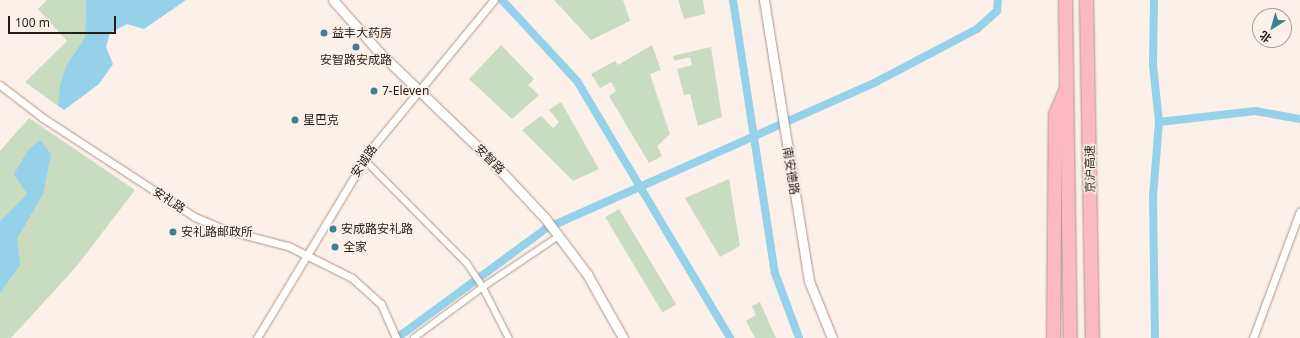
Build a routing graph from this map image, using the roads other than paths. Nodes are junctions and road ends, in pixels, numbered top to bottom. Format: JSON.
{"nodes":[{"id":1,"x":333,"y":0,"type":"edge"},
{"id":2,"x":494,"y":0,"type":"edge"},
{"id":3,"x":764,"y":0,"type":"edge"},
{"id":4,"x":1086,"y":5,"type":"edge"},
{"id":5,"x":1065,"y":6,"type":"edge"},
{"id":6,"x":1068,"y":82,"type":"junction"},
{"id":7,"x":0,"y":85,"type":"edge"},
{"id":8,"x":418,"y":91,"type":"junction"},
{"id":9,"x":364,"y":159,"type":"junction"},
{"id":10,"x":1300,"y":211,"type":"edge"},
{"id":11,"x":557,"y":233,"type":"junction"},
{"id":12,"x":307,"y":255,"type":"junction"},
{"id":13,"x":481,"y":285,"type":"junction"},
{"id":14,"x":395,"y":335,"type":"edge"},
{"id":15,"x":1093,"y":335,"type":"edge"},
{"id":16,"x":257,"y":338,"type":"edge"},
{"id":17,"x":414,"y":338,"type":"edge"},
{"id":18,"x":509,"y":338,"type":"edge"},
{"id":19,"x":623,"y":338,"type":"edge"},
{"id":20,"x":832,"y":338,"type":"edge"},
{"id":21,"x":1053,"y":338,"type":"edge"},
{"id":22,"x":1070,"y":338,"type":"edge"},
{"id":23,"x":1254,"y":338,"type":"edge"}],
"edges":[{"from":1,"to":8,"type":"street","name":"安智路"},
{"from":2,"to":8,"type":"street","name":"安诚路"},
{"from":3,"to":20,"type":"street","name":"南安德路"},
{"from":4,"to":15,"type":"highway","name":"京沪高速"},
{"from":5,"to":6,"type":"highway","name":"京沪高速"},
{"from":6,"to":21,"type":"highway"},
{"from":6,"to":22,"type":"highway","name":"京沪高速"},
{"from":7,"to":12,"type":"street","name":"安礼路"},
{"from":8,"to":9,"type":"street","name":"安诚路"},
{"from":8,"to":11,"type":"street","name":"安智路"},
{"from":9,"to":12,"type":"street","name":"安诚路"},
{"from":9,"to":13,"type":"street"},
{"from":10,"to":23,"type":"street"},
{"from":11,"to":13,"type":"street"},
{"from":11,"to":19,"type":"street","name":"安智路"},
{"from":12,"to":14,"type":"street","name":"安礼路"},
{"from":12,"to":16,"type":"street","name":"安诚路"},
{"from":13,"to":17,"type":"street"},
{"from":13,"to":18,"type":"street"}]}
